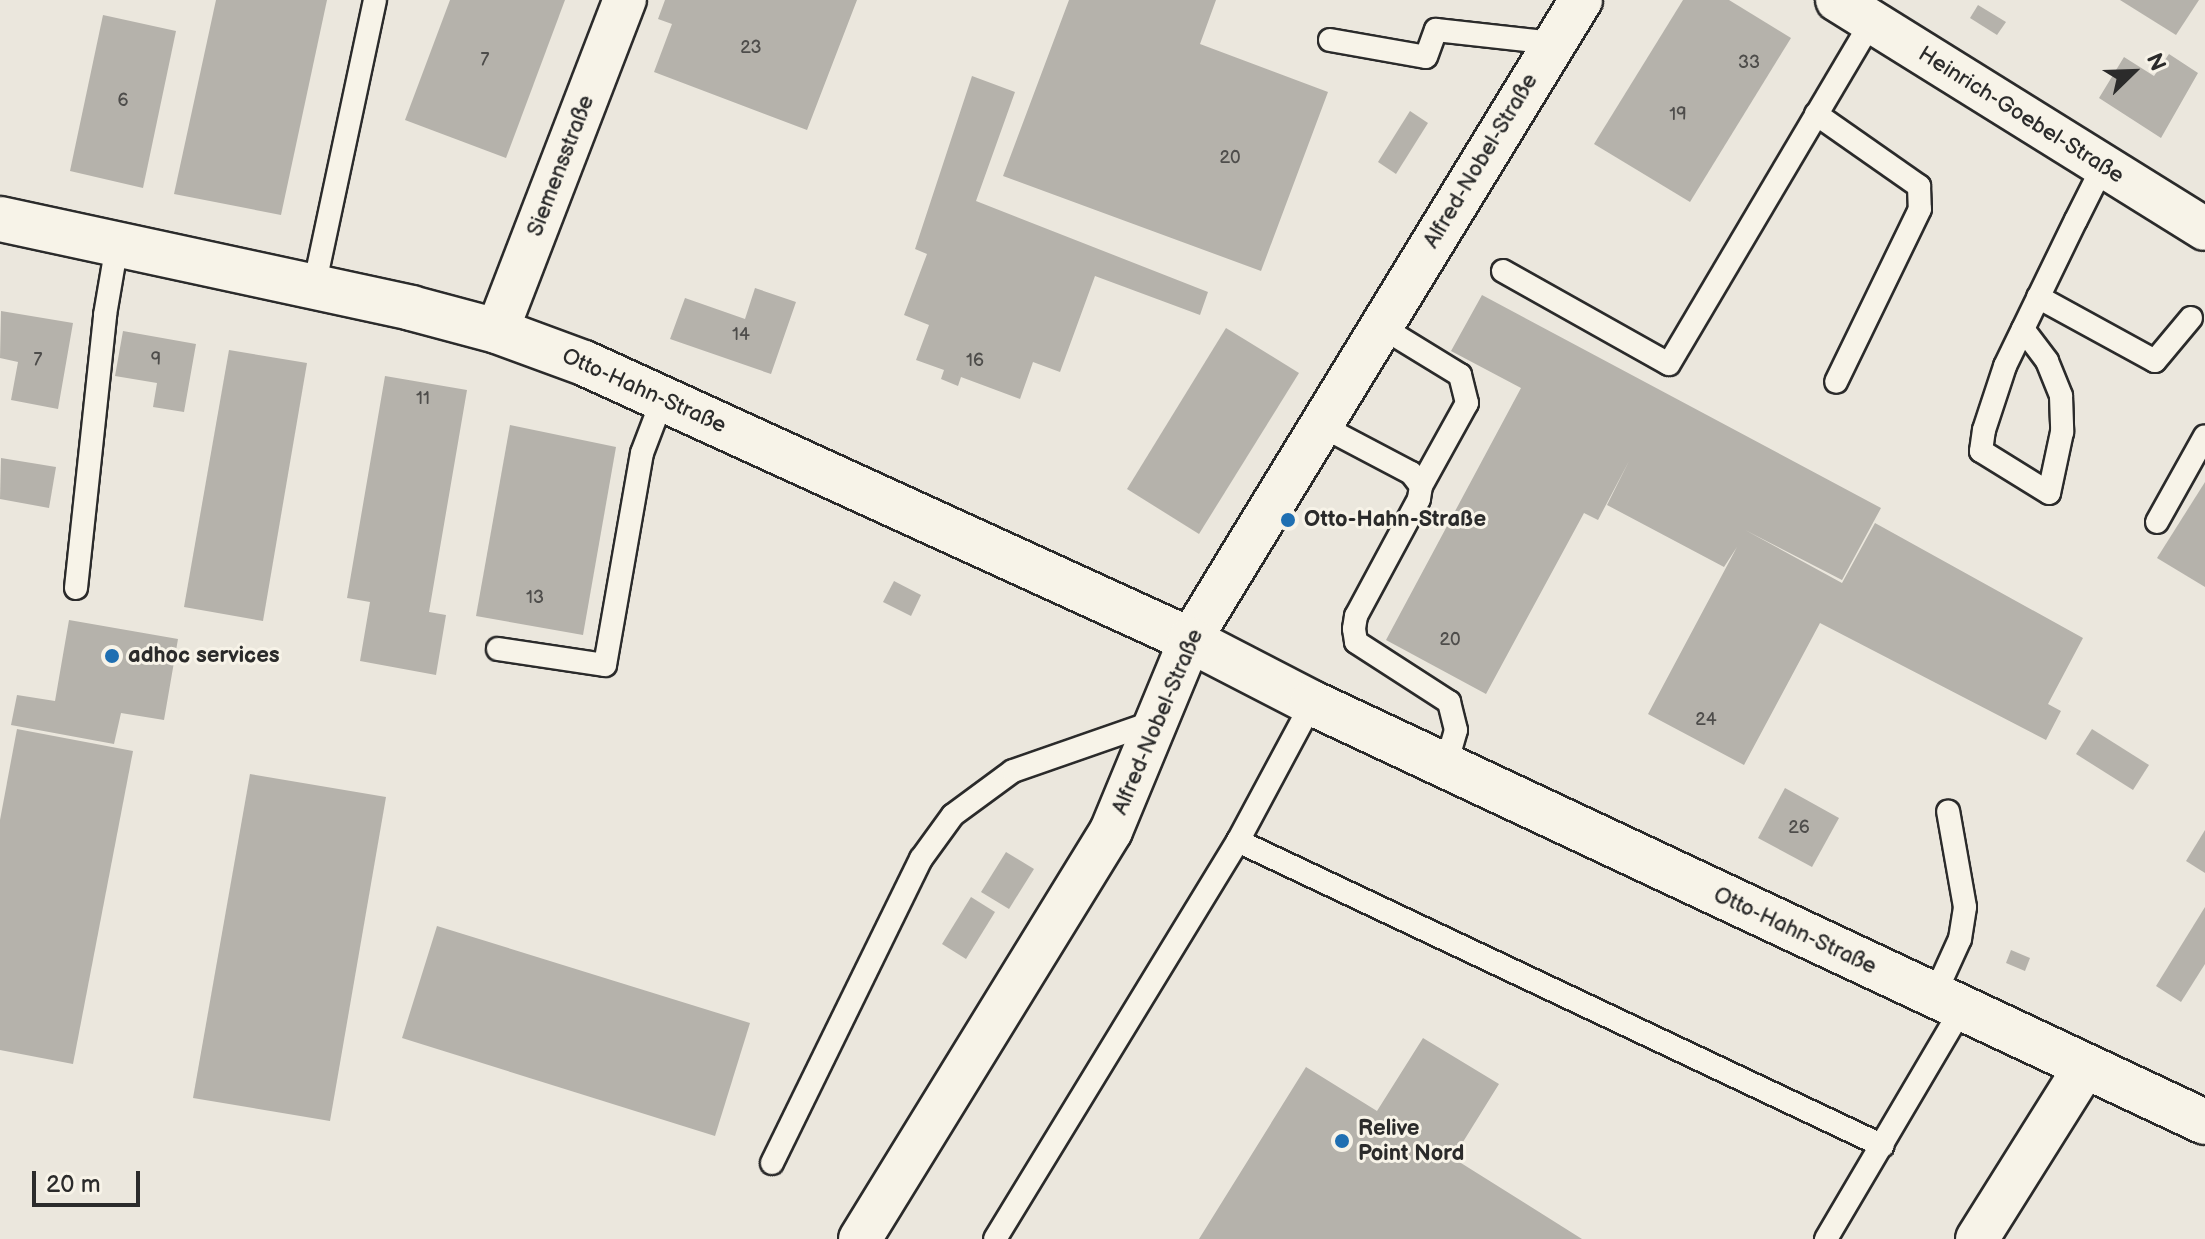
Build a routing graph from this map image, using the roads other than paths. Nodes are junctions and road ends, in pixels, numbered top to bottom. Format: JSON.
{"nodes":[{"id":1,"x":375,"y":0,"type":"edge"},
{"id":2,"x":625,"y":0,"type":"edge"},
{"id":3,"x":1581,"y":0,"type":"edge"},
{"id":4,"x":1854,"y":11,"type":"edge"},
{"id":5,"x":1330,"y":40,"type":"dead end"},
{"id":6,"x":1553,"y":43,"type":"junction"},
{"id":7,"x":1816,"y":114,"type":"junction"},
{"id":8,"x":2103,"y":166,"type":"junction"},
{"id":9,"x":0,"y":220,"type":"edge"},
{"id":10,"x":2205,"y":229,"type":"edge"},
{"id":11,"x":117,"y":245,"type":"junction"},
{"id":12,"x":1503,"y":271,"type":"dead end"},
{"id":13,"x":314,"y":287,"type":"junction"},
{"id":14,"x":2038,"y":297,"type":"junction"},
{"id":15,"x":2191,"y":318,"type":"dead end"},
{"id":16,"x":1380,"y":326,"type":"junction"},
{"id":17,"x":2023,"y":329,"type":"junction"},
{"id":18,"x":497,"y":331,"type":"junction"},
{"id":19,"x":1836,"y":382,"type":"dead end"},
{"id":20,"x":663,"y":398,"type":"junction"},
{"id":21,"x":1320,"y":425,"type":"junction"},
{"id":22,"x":2205,"y":436,"type":"edge"},
{"id":23,"x":1421,"y":486,"type":"junction"},
{"id":24,"x":2157,"y":522,"type":"dead end"},
{"id":25,"x":76,"y":588,"type":"dead end"},
{"id":26,"x":1190,"y":640,"type":"junction"},
{"id":27,"x":498,"y":649,"type":"dead end"},
{"id":28,"x":1312,"y":703,"type":"junction"},
{"id":29,"x":1154,"y":722,"type":"junction"},
{"id":30,"x":1446,"y":766,"type":"junction"},
{"id":31,"x":1948,"y":811,"type":"dead end"},
{"id":32,"x":1238,"y":841,"type":"junction"},
{"id":33,"x":1947,"y":1003,"type":"junction"},
{"id":34,"x":2085,"y":1067,"type":"junction"},
{"id":35,"x":2205,"y":1122,"type":"edge"},
{"id":36,"x":1883,"y":1146,"type":"junction"},
{"id":37,"x":772,"y":1163,"type":"dead end"},
{"id":38,"x":860,"y":1239,"type":"edge"},
{"id":39,"x":995,"y":1239,"type":"edge"},
{"id":40,"x":1826,"y":1239,"type":"edge"},
{"id":41,"x":1977,"y":1239,"type":"edge"}],
"edges":[{"from":1,"to":13,"type":"lane"},
{"from":2,"to":18,"type":"street","name":"Siemensstraße"},
{"from":3,"to":6,"type":"street","name":"Alfred-Nobel-Straße"},
{"from":4,"to":7,"type":"lane"},
{"from":4,"to":8,"type":"street","name":"Heinrich-Goebel-Straße"},
{"from":5,"to":6,"type":"lane"},
{"from":6,"to":16,"type":"street","name":"Alfred-Nobel-Straße"},
{"from":7,"to":12,"type":"lane"},
{"from":7,"to":19,"type":"lane"},
{"from":8,"to":10,"type":"street","name":"Heinrich-Goebel-Straße"},
{"from":8,"to":14,"type":"lane"},
{"from":9,"to":11,"type":"street","name":"Otto-Hahn-Straße"},
{"from":11,"to":13,"type":"street","name":"Otto-Hahn-Straße"},
{"from":11,"to":25,"type":"lane"},
{"from":13,"to":18,"type":"street","name":"Otto-Hahn-Straße"},
{"from":14,"to":15,"type":"lane"},
{"from":14,"to":17,"type":"lane"},
{"from":16,"to":21,"type":"street","name":"Alfred-Nobel-Straße"},
{"from":16,"to":23,"type":"lane"},
{"from":17,"to":17,"type":"lane"},
{"from":18,"to":20,"type":"street","name":"Otto-Hahn-Straße"},
{"from":20,"to":26,"type":"street","name":"Otto-Hahn-Straße"},
{"from":20,"to":27,"type":"lane"},
{"from":21,"to":23,"type":"lane"},
{"from":21,"to":26,"type":"street","name":"Alfred-Nobel-Straße"},
{"from":22,"to":24,"type":"lane"},
{"from":23,"to":30,"type":"lane"},
{"from":26,"to":28,"type":"street","name":"Otto-Hahn-Straße"},
{"from":26,"to":29,"type":"street","name":"Alfred-Nobel-Straße"},
{"from":28,"to":30,"type":"street","name":"Otto-Hahn-Straße"},
{"from":28,"to":32,"type":"lane"},
{"from":29,"to":37,"type":"lane"},
{"from":29,"to":38,"type":"street","name":"Alfred-Nobel-Straße"},
{"from":30,"to":33,"type":"street","name":"Otto-Hahn-Straße"},
{"from":31,"to":33,"type":"lane"},
{"from":32,"to":36,"type":"lane"},
{"from":32,"to":39,"type":"lane"},
{"from":33,"to":34,"type":"street","name":"Otto-Hahn-Straße"},
{"from":33,"to":36,"type":"lane"},
{"from":34,"to":35,"type":"street","name":"Otto-Hahn-Straße"},
{"from":34,"to":41,"type":"street"},
{"from":36,"to":40,"type":"lane"}]}
